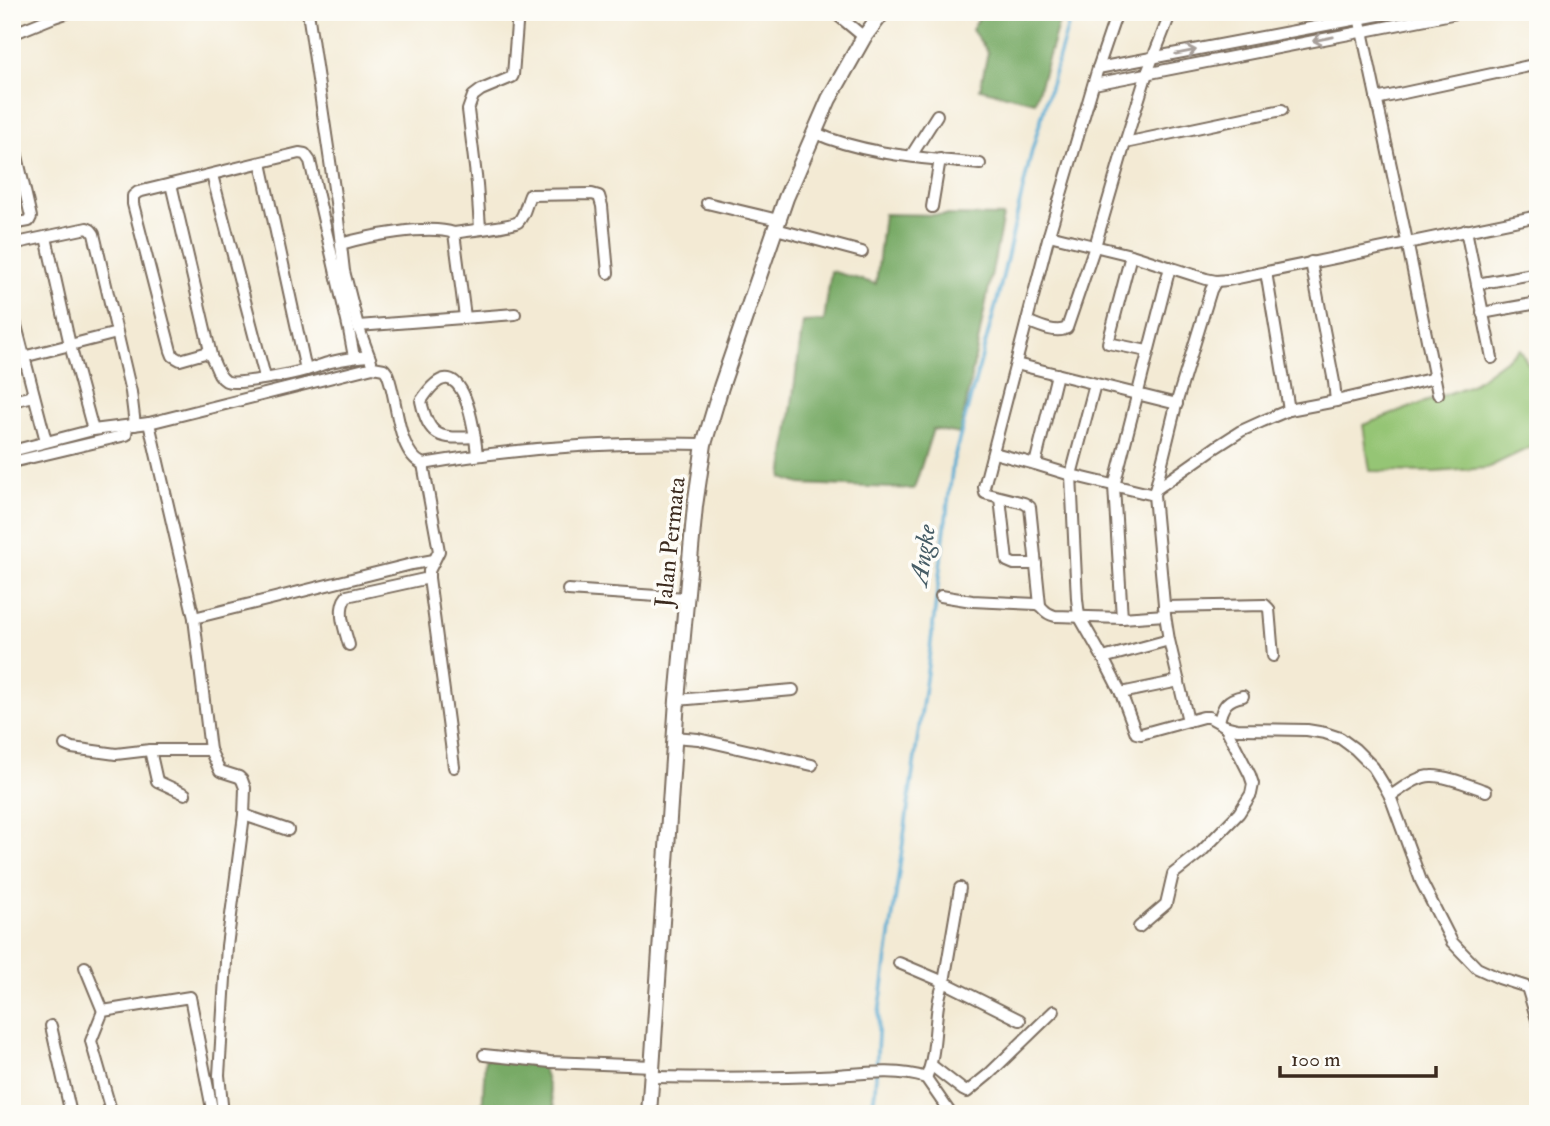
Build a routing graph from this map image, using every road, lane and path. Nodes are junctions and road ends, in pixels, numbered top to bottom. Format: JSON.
{"nodes":[{"id":1,"x":69,"y":12,"type":"edge"},
{"id":2,"x":308,"y":12,"type":"edge"},
{"id":3,"x":518,"y":12,"type":"edge"},
{"id":4,"x":834,"y":12,"type":"edge"},
{"id":5,"x":883,"y":12,"type":"edge"},
{"id":6,"x":1117,"y":12,"type":"edge"},
{"id":7,"x":1171,"y":12,"type":"edge"},
{"id":8,"x":1395,"y":12,"type":"edge"},
{"id":9,"x":1462,"y":12,"type":"edge"},
{"id":10,"x":1359,"y":16,"type":"edge"},
{"id":11,"x":1362,"y":31,"type":"junction"},
{"id":12,"x":12,"y":34,"type":"edge"},
{"id":13,"x":864,"y":37,"type":"junction"},
{"id":14,"x":1154,"y":58,"type":"junction"},
{"id":15,"x":1538,"y":64,"type":"edge"},
{"id":16,"x":1098,"y":68,"type":"junction"},
{"id":17,"x":1147,"y":73,"type":"junction"},
{"id":18,"x":1094,"y":84,"type":"junction"},
{"id":19,"x":1376,"y":99,"type":"junction"},
{"id":20,"x":1282,"y":110,"type":"dead end"},
{"id":21,"x":937,"y":114,"type":"dead end"},
{"id":22,"x":813,"y":132,"type":"junction"},
{"id":23,"x":12,"y":134,"type":"edge"},
{"id":24,"x":1125,"y":142,"type":"junction"},
{"id":25,"x":911,"y":156,"type":"junction"},
{"id":26,"x":940,"y":159,"type":"junction"},
{"id":27,"x":261,"y":163,"type":"junction"},
{"id":28,"x":980,"y":164,"type":"dead end"},
{"id":29,"x":212,"y":175,"type":"junction"},
{"id":30,"x":171,"y":184,"type":"junction"},
{"id":31,"x":707,"y":203,"type":"dead end"},
{"id":32,"x":932,"y":207,"type":"dead end"},
{"id":33,"x":1538,"y":216,"type":"edge"},
{"id":34,"x":12,"y":224,"type":"edge"},
{"id":35,"x":777,"y":225,"type":"junction"},
{"id":36,"x":480,"y":228,"type":"junction"},
{"id":37,"x":1466,"y":230,"type":"junction"},
{"id":38,"x":454,"y":233,"type":"junction"},
{"id":39,"x":1049,"y":235,"type":"junction"},
{"id":40,"x":46,"y":237,"type":"junction"},
{"id":41,"x":1408,"y":243,"type":"junction"},
{"id":42,"x":12,"y":244,"type":"edge"},
{"id":43,"x":341,"y":244,"type":"junction"},
{"id":44,"x":1095,"y":246,"type":"junction"},
{"id":45,"x":862,"y":252,"type":"dead end"},
{"id":46,"x":1131,"y":255,"type":"junction"},
{"id":47,"x":1311,"y":262,"type":"junction"},
{"id":48,"x":1170,"y":267,"type":"junction"},
{"id":49,"x":1266,"y":272,"type":"junction"},
{"id":50,"x":608,"y":273,"type":"dead end"},
{"id":51,"x":1538,"y":273,"type":"edge"},
{"id":52,"x":1216,"y":281,"type":"junction"},
{"id":53,"x":1477,"y":284,"type":"junction"},
{"id":54,"x":1538,"y":303,"type":"edge"},
{"id":55,"x":12,"y":310,"type":"edge"},
{"id":56,"x":1482,"y":313,"type":"junction"},
{"id":57,"x":515,"y":314,"type":"dead end"},
{"id":58,"x":466,"y":317,"type":"junction"},
{"id":59,"x":1027,"y":321,"type":"junction"},
{"id":60,"x":358,"y":326,"type":"junction"},
{"id":61,"x":117,"y":333,"type":"junction"},
{"id":62,"x":70,"y":345,"type":"junction"},
{"id":63,"x":1147,"y":351,"type":"junction"},
{"id":64,"x":19,"y":352,"type":"edge"},
{"id":65,"x":211,"y":355,"type":"junction"},
{"id":66,"x":369,"y":356,"type":"junction"},
{"id":67,"x":354,"y":357,"type":"junction"},
{"id":68,"x":1492,"y":358,"type":"dead end"},
{"id":69,"x":1016,"y":364,"type":"junction"},
{"id":70,"x":373,"y":367,"type":"junction"},
{"id":71,"x":306,"y":370,"type":"junction"},
{"id":72,"x":1057,"y":374,"type":"junction"},
{"id":73,"x":265,"y":377,"type":"junction"},
{"id":74,"x":1435,"y":378,"type":"junction"},
{"id":75,"x":1095,"y":384,"type":"junction"},
{"id":76,"x":1137,"y":394,"type":"junction"},
{"id":77,"x":1438,"y":394,"type":"dead end"},
{"id":78,"x":34,"y":396,"type":"junction"},
{"id":79,"x":12,"y":401,"type":"edge"},
{"id":80,"x":1336,"y":401,"type":"junction"},
{"id":81,"x":1177,"y":404,"type":"junction"},
{"id":82,"x":1289,"y":410,"type":"junction"},
{"id":83,"x":149,"y":423,"type":"junction"},
{"id":84,"x":131,"y":425,"type":"junction"},
{"id":85,"x":93,"y":430,"type":"junction"},
{"id":86,"x":65,"y":437,"type":"junction"},
{"id":87,"x":475,"y":437,"type":"junction"},
{"id":88,"x":46,"y":441,"type":"junction"},
{"id":89,"x":704,"y":444,"type":"junction"},
{"id":90,"x":69,"y":449,"type":"junction"},
{"id":91,"x":12,"y":451,"type":"edge"},
{"id":92,"x":994,"y":453,"type":"junction"},
{"id":93,"x":477,"y":455,"type":"junction"},
{"id":94,"x":12,"y":462,"type":"edge"},
{"id":95,"x":423,"y":464,"type":"junction"},
{"id":96,"x":1035,"y":464,"type":"junction"},
{"id":97,"x":1071,"y":475,"type":"junction"},
{"id":98,"x":1114,"y":486,"type":"junction"},
{"id":99,"x":1155,"y":492,"type":"junction"},
{"id":100,"x":1000,"y":498,"type":"junction"},
{"id":101,"x":434,"y":560,"type":"junction"},
{"id":102,"x":1036,"y":564,"type":"junction"},
{"id":103,"x":429,"y":578,"type":"junction"},
{"id":104,"x":568,"y":590,"type":"dead end"},
{"id":105,"x":941,"y":596,"type":"dead end"},
{"id":106,"x":686,"y":598,"type":"junction"},
{"id":107,"x":1040,"y":605,"type":"junction"},
{"id":108,"x":1165,"y":611,"type":"junction"},
{"id":109,"x":1079,"y":616,"type":"junction"},
{"id":110,"x":194,"y":618,"type":"junction"},
{"id":111,"x":1122,"y":618,"type":"junction"},
{"id":112,"x":1169,"y":640,"type":"junction"},
{"id":113,"x":349,"y":645,"type":"dead end"},
{"id":114,"x":1273,"y":656,"type":"dead end"},
{"id":115,"x":1103,"y":658,"type":"junction"},
{"id":116,"x":1179,"y":681,"type":"junction"},
{"id":117,"x":793,"y":691,"type":"dead end"},
{"id":118,"x":1121,"y":693,"type":"junction"},
{"id":119,"x":1243,"y":696,"type":"dead end"},
{"id":120,"x":677,"y":700,"type":"junction"},
{"id":121,"x":1188,"y":721,"type":"junction"},
{"id":122,"x":1222,"y":724,"type":"junction"},
{"id":123,"x":674,"y":737,"type":"junction"},
{"id":124,"x":65,"y":745,"type":"dead end"},
{"id":125,"x":150,"y":750,"type":"junction"},
{"id":126,"x":210,"y":750,"type":"junction"},
{"id":127,"x":812,"y":765,"type":"dead end"},
{"id":128,"x":454,"y":767,"type":"dead end"},
{"id":129,"x":1486,"y":791,"type":"dead end"},
{"id":130,"x":185,"y":794,"type":"dead end"},
{"id":131,"x":1390,"y":796,"type":"junction"},
{"id":132,"x":244,"y":815,"type":"junction"},
{"id":133,"x":288,"y":830,"type":"dead end"},
{"id":134,"x":960,"y":888,"type":"dead end"},
{"id":135,"x":1139,"y":927,"type":"dead end"},
{"id":136,"x":898,"y":963,"type":"dead end"},
{"id":137,"x":85,"y":967,"type":"dead end"},
{"id":138,"x":944,"y":982,"type":"junction"},
{"id":139,"x":103,"y":1011,"type":"junction"},
{"id":140,"x":1054,"y":1011,"type":"dead end"},
{"id":141,"x":1020,"y":1020,"type":"dead end"},
{"id":142,"x":1538,"y":1023,"type":"edge"},
{"id":143,"x":51,"y":1026,"type":"dead end"},
{"id":144,"x":484,"y":1055,"type":"dead end"},
{"id":145,"x":931,"y":1065,"type":"junction"},
{"id":146,"x":652,"y":1071,"type":"junction"},
{"id":147,"x":926,"y":1078,"type":"junction"},
{"id":148,"x":71,"y":1114,"type":"edge"},
{"id":149,"x":112,"y":1114,"type":"edge"},
{"id":150,"x":213,"y":1114,"type":"edge"},
{"id":151,"x":223,"y":1114,"type":"edge"},
{"id":152,"x":649,"y":1114,"type":"edge"},
{"id":153,"x":951,"y":1114,"type":"edge"}],
"edges":[{"from":1,"to":12,"type":"street"},
{"from":2,"to":43,"type":"street"},
{"from":3,"to":36,"type":"street"},
{"from":4,"to":13,"type":"street"},
{"from":5,"to":13,"type":"main road","name":"Jalan Permata"},
{"from":6,"to":16,"type":"street"},
{"from":7,"to":14,"type":"street"},
{"from":8,"to":10,"type":"street"},
{"from":9,"to":11,"type":"street"},
{"from":10,"to":11,"type":"street"},
{"from":14,"to":10,"type":"street","one_way":true},
{"from":11,"to":17,"type":"street","one_way":true},
{"from":11,"to":19,"type":"street"},
{"from":13,"to":22,"type":"main road","name":"Jalan Permata"},
{"from":14,"to":16,"type":"street"},
{"from":14,"to":17,"type":"street"},
{"from":15,"to":19,"type":"street"},
{"from":16,"to":18,"type":"street"},
{"from":17,"to":18,"type":"street"},
{"from":17,"to":24,"type":"street"},
{"from":18,"to":39,"type":"street"},
{"from":19,"to":41,"type":"street"},
{"from":20,"to":24,"type":"street"},
{"from":21,"to":25,"type":"street"},
{"from":22,"to":25,"type":"street"},
{"from":22,"to":35,"type":"main road","name":"Jalan Permata"},
{"from":23,"to":34,"type":"street"},
{"from":24,"to":44,"type":"street"},
{"from":25,"to":26,"type":"street"},
{"from":26,"to":28,"type":"street"},
{"from":26,"to":32,"type":"street"},
{"from":27,"to":29,"type":"street"},
{"from":27,"to":67,"type":"street"},
{"from":27,"to":71,"type":"street"},
{"from":29,"to":30,"type":"street"},
{"from":29,"to":73,"type":"street"},
{"from":30,"to":65,"type":"street"},
{"from":30,"to":65,"type":"street"},
{"from":31,"to":35,"type":"street"},
{"from":33,"to":37,"type":"street"},
{"from":35,"to":45,"type":"street"},
{"from":35,"to":89,"type":"main road","name":"Jalan Permata"},
{"from":36,"to":38,"type":"street"},
{"from":36,"to":50,"type":"street"},
{"from":37,"to":41,"type":"street"},
{"from":37,"to":53,"type":"street"},
{"from":38,"to":43,"type":"street"},
{"from":38,"to":58,"type":"street"},
{"from":39,"to":44,"type":"street"},
{"from":39,"to":59,"type":"street"},
{"from":40,"to":42,"type":"street"},
{"from":40,"to":61,"type":"street"},
{"from":40,"to":62,"type":"street"},
{"from":41,"to":47,"type":"street"},
{"from":41,"to":74,"type":"street"},
{"from":43,"to":60,"type":"street"},
{"from":44,"to":46,"type":"street"},
{"from":44,"to":59,"type":"street"},
{"from":46,"to":48,"type":"street"},
{"from":46,"to":63,"type":"street"},
{"from":47,"to":49,"type":"street"},
{"from":47,"to":80,"type":"street"},
{"from":48,"to":52,"type":"street"},
{"from":48,"to":63,"type":"street"},
{"from":49,"to":52,"type":"street"},
{"from":49,"to":82,"type":"street"},
{"from":51,"to":53,"type":"street"},
{"from":52,"to":81,"type":"street"},
{"from":53,"to":56,"type":"street"},
{"from":54,"to":56,"type":"street"},
{"from":55,"to":64,"type":"street"},
{"from":56,"to":68,"type":"street"},
{"from":57,"to":58,"type":"street"},
{"from":58,"to":60,"type":"street"},
{"from":59,"to":69,"type":"street"},
{"from":60,"to":66,"type":"street"},
{"from":61,"to":62,"type":"street"},
{"from":61,"to":84,"type":"street"},
{"from":62,"to":64,"type":"street"},
{"from":62,"to":85,"type":"street"},
{"from":63,"to":76,"type":"street"},
{"from":64,"to":78,"type":"street"},
{"from":65,"to":73,"type":"street"},
{"from":66,"to":67,"type":"street"},
{"from":66,"to":70,"type":"street"},
{"from":67,"to":71,"type":"street"},
{"from":69,"to":72,"type":"street"},
{"from":69,"to":92,"type":"street"},
{"from":70,"to":83,"type":"street"},
{"from":70,"to":95,"type":"street"},
{"from":71,"to":73,"type":"street"},
{"from":72,"to":75,"type":"street"},
{"from":72,"to":96,"type":"street"},
{"from":74,"to":77,"type":"street"},
{"from":74,"to":80,"type":"street"},
{"from":75,"to":76,"type":"street"},
{"from":75,"to":97,"type":"street"},
{"from":76,"to":81,"type":"street"},
{"from":76,"to":98,"type":"street"},
{"from":78,"to":79,"type":"street"},
{"from":78,"to":88,"type":"street"},
{"from":80,"to":82,"type":"street"},
{"from":81,"to":99,"type":"street"},
{"from":82,"to":99,"type":"street"},
{"from":83,"to":84,"type":"street"},
{"from":83,"to":110,"type":"street"},
{"from":84,"to":85,"type":"street"},
{"from":84,"to":90,"type":"street"},
{"from":85,"to":86,"type":"street"},
{"from":86,"to":88,"type":"street"},
{"from":86,"to":90,"type":"street"},
{"from":87,"to":87,"type":"street"},
{"from":87,"to":93,"type":"street"},
{"from":88,"to":91,"type":"street"},
{"from":89,"to":93,"type":"street"},
{"from":89,"to":106,"type":"main road","name":"Jalan Permata"},
{"from":90,"to":94,"type":"street"},
{"from":92,"to":96,"type":"street"},
{"from":92,"to":100,"type":"street"},
{"from":93,"to":95,"type":"street"},
{"from":95,"to":101,"type":"street"},
{"from":96,"to":97,"type":"street"},
{"from":97,"to":98,"type":"street"},
{"from":97,"to":109,"type":"street"},
{"from":98,"to":99,"type":"street"},
{"from":98,"to":111,"type":"street"},
{"from":99,"to":108,"type":"street"},
{"from":100,"to":102,"type":"street"},
{"from":100,"to":102,"type":"street"},
{"from":101,"to":103,"type":"street"},
{"from":101,"to":110,"type":"street"},
{"from":102,"to":107,"type":"street"},
{"from":103,"to":113,"type":"street"},
{"from":103,"to":128,"type":"street"},
{"from":104,"to":106,"type":"street"},
{"from":105,"to":107,"type":"street"},
{"from":106,"to":120,"type":"main road","name":"Jalan Permata"},
{"from":107,"to":109,"type":"street"},
{"from":108,"to":111,"type":"street"},
{"from":108,"to":112,"type":"street"},
{"from":108,"to":114,"type":"street"},
{"from":109,"to":111,"type":"street"},
{"from":109,"to":115,"type":"street"},
{"from":110,"to":126,"type":"street"},
{"from":112,"to":115,"type":"street"},
{"from":112,"to":116,"type":"street"},
{"from":115,"to":118,"type":"street"},
{"from":116,"to":118,"type":"street"},
{"from":116,"to":121,"type":"street"},
{"from":117,"to":120,"type":"street"},
{"from":118,"to":121,"type":"street"},
{"from":119,"to":122,"type":"street"},
{"from":120,"to":123,"type":"main road","name":"Jalan Permata"},
{"from":121,"to":122,"type":"street"},
{"from":122,"to":131,"type":"street"},
{"from":122,"to":135,"type":"street"},
{"from":123,"to":127,"type":"street"},
{"from":123,"to":146,"type":"main road","name":"Jalan Permata"},
{"from":124,"to":125,"type":"street"},
{"from":125,"to":126,"type":"street"},
{"from":125,"to":130,"type":"street"},
{"from":126,"to":132,"type":"street"},
{"from":129,"to":131,"type":"street"},
{"from":131,"to":142,"type":"street"},
{"from":132,"to":133,"type":"street"},
{"from":132,"to":151,"type":"street"},
{"from":134,"to":138,"type":"street"},
{"from":136,"to":138,"type":"street"},
{"from":137,"to":139,"type":"street"},
{"from":138,"to":141,"type":"street"},
{"from":138,"to":145,"type":"street"},
{"from":139,"to":149,"type":"street"},
{"from":139,"to":150,"type":"street"},
{"from":140,"to":145,"type":"street"},
{"from":143,"to":148,"type":"street"},
{"from":144,"to":146,"type":"street"},
{"from":145,"to":147,"type":"street"},
{"from":146,"to":147,"type":"street"},
{"from":146,"to":152,"type":"main road","name":"Jalan Permata"},
{"from":147,"to":153,"type":"street"}]}
